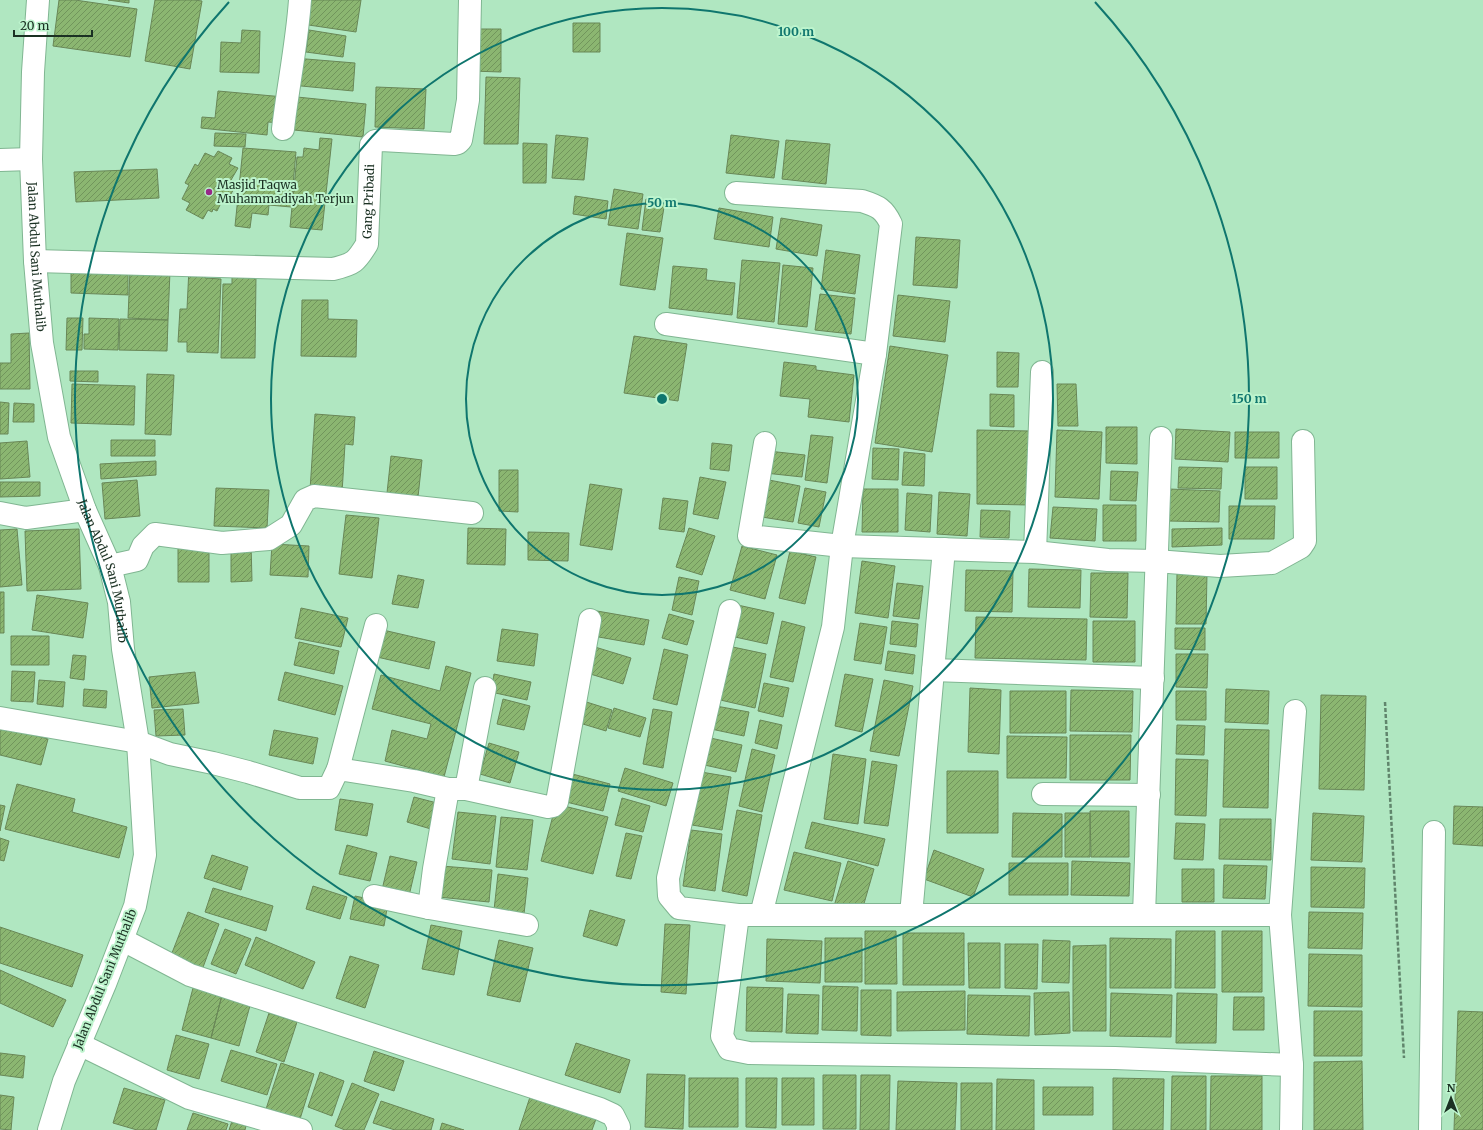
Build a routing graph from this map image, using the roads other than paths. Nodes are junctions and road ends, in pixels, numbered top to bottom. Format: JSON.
{"nodes":[{"id":1,"x":38,"y":0,"type":"edge"},
{"id":2,"x":300,"y":0,"type":"edge"},
{"id":3,"x":470,"y":0,"type":"edge"},
{"id":4,"x":283,"y":129,"type":"dead end"},
{"id":5,"x":30,"y":159,"type":"junction"},
{"id":6,"x":0,"y":160,"type":"edge"},
{"id":7,"x":736,"y":193,"type":"dead end"},
{"id":8,"x":35,"y":261,"type":"junction"},
{"id":9,"x":666,"y":324,"type":"dead end"},
{"id":10,"x":874,"y":354,"type":"junction"},
{"id":11,"x":1042,"y":372,"type":"dead end"},
{"id":12,"x":1161,"y":438,"type":"dead end"},
{"id":13,"x":1303,"y":441,"type":"dead end"},
{"id":14,"x":765,"y":443,"type":"dead end"},
{"id":15,"x":85,"y":510,"type":"junction"},
{"id":16,"x":0,"y":513,"type":"edge"},
{"id":17,"x":472,"y":513,"type":"dead end"},
{"id":18,"x":842,"y":546,"type":"junction"},
{"id":19,"x":944,"y":549,"type":"junction"},
{"id":20,"x":1035,"y":552,"type":"junction"},
{"id":21,"x":1156,"y":561,"type":"junction"},
{"id":22,"x":110,"y":566,"type":"junction"},
{"id":23,"x":730,"y":611,"type":"dead end"},
{"id":24,"x":590,"y":620,"type":"dead end"},
{"id":25,"x":376,"y":625,"type":"dead end"},
{"id":26,"x":933,"y":670,"type":"junction"},
{"id":27,"x":1152,"y":678,"type":"junction"},
{"id":28,"x":485,"y":688,"type":"dead end"},
{"id":29,"x":1295,"y":711,"type":"dead end"},
{"id":30,"x":0,"y":718,"type":"edge"},
{"id":31,"x":138,"y":742,"type":"junction"},
{"id":32,"x":338,"y":769,"type":"junction"},
{"id":33,"x":457,"y":789,"type":"junction"},
{"id":34,"x":1043,"y":794,"type":"dead end"},
{"id":35,"x":1149,"y":795,"type":"junction"},
{"id":36,"x":1434,"y":832,"type":"dead end"},
{"id":37,"x":374,"y":896,"type":"dead end"},
{"id":38,"x":429,"y":908,"type":"junction"},
{"id":39,"x":761,"y":914,"type":"junction"},
{"id":40,"x":738,"y":915,"type":"junction"},
{"id":41,"x":911,"y":915,"type":"junction"},
{"id":42,"x":1144,"y":915,"type":"junction"},
{"id":43,"x":1280,"y":915,"type":"junction"},
{"id":44,"x":527,"y":925,"type":"dead end"},
{"id":45,"x":123,"y":940,"type":"junction"},
{"id":46,"x":79,"y":1044,"type":"junction"},
{"id":47,"x":1292,"y":1065,"type":"junction"},
{"id":48,"x":49,"y":1130,"type":"edge"},
{"id":49,"x":301,"y":1130,"type":"edge"},
{"id":50,"x":618,"y":1130,"type":"edge"},
{"id":51,"x":1291,"y":1130,"type":"edge"},
{"id":52,"x":1430,"y":1130,"type":"edge"}],
"edges":[{"from":1,"to":5,"type":"street","name":"Jalan Abdul Sani Muthalib"},
{"from":2,"to":4,"type":"street"},
{"from":3,"to":8,"type":"street","name":"Gang Pribadi"},
{"from":5,"to":6,"type":"street"},
{"from":5,"to":8,"type":"street","name":"Jalan Abdul Sani Muthalib"},
{"from":7,"to":10,"type":"street"},
{"from":8,"to":15,"type":"street","name":"Jalan Abdul Sani Muthalib"},
{"from":9,"to":10,"type":"street"},
{"from":10,"to":18,"type":"street"},
{"from":11,"to":20,"type":"street"},
{"from":12,"to":21,"type":"street"},
{"from":13,"to":21,"type":"street"},
{"from":14,"to":18,"type":"street"},
{"from":15,"to":16,"type":"street"},
{"from":15,"to":22,"type":"street","name":"Jalan Abdul Sani Muthalib"},
{"from":17,"to":22,"type":"street"},
{"from":18,"to":19,"type":"street"},
{"from":18,"to":39,"type":"street"},
{"from":19,"to":20,"type":"street"},
{"from":19,"to":26,"type":"street"},
{"from":20,"to":21,"type":"street"},
{"from":21,"to":27,"type":"street"},
{"from":22,"to":31,"type":"street","name":"Jalan Abdul Sani Muthalib"},
{"from":23,"to":40,"type":"street"},
{"from":24,"to":33,"type":"street"},
{"from":25,"to":32,"type":"street"},
{"from":26,"to":27,"type":"street"},
{"from":26,"to":41,"type":"street"},
{"from":27,"to":35,"type":"street"},
{"from":28,"to":33,"type":"street"},
{"from":29,"to":43,"type":"street"},
{"from":30,"to":31,"type":"street"},
{"from":31,"to":32,"type":"street"},
{"from":31,"to":45,"type":"street","name":"Jalan Abdul Sani Muthalib"},
{"from":32,"to":33,"type":"street"},
{"from":33,"to":38,"type":"street"},
{"from":34,"to":35,"type":"street"},
{"from":35,"to":42,"type":"street"},
{"from":36,"to":52,"type":"street"},
{"from":37,"to":38,"type":"street"},
{"from":38,"to":44,"type":"street"},
{"from":39,"to":40,"type":"street"},
{"from":39,"to":41,"type":"street"},
{"from":40,"to":47,"type":"street"},
{"from":41,"to":42,"type":"street"},
{"from":42,"to":43,"type":"street"},
{"from":43,"to":47,"type":"street"},
{"from":45,"to":46,"type":"street","name":"Jalan Abdul Sani Muthalib"},
{"from":45,"to":50,"type":"street"},
{"from":46,"to":48,"type":"street","name":"Jalan Abdul Sani Muthalib"},
{"from":46,"to":49,"type":"street"},
{"from":47,"to":51,"type":"street"}]}
